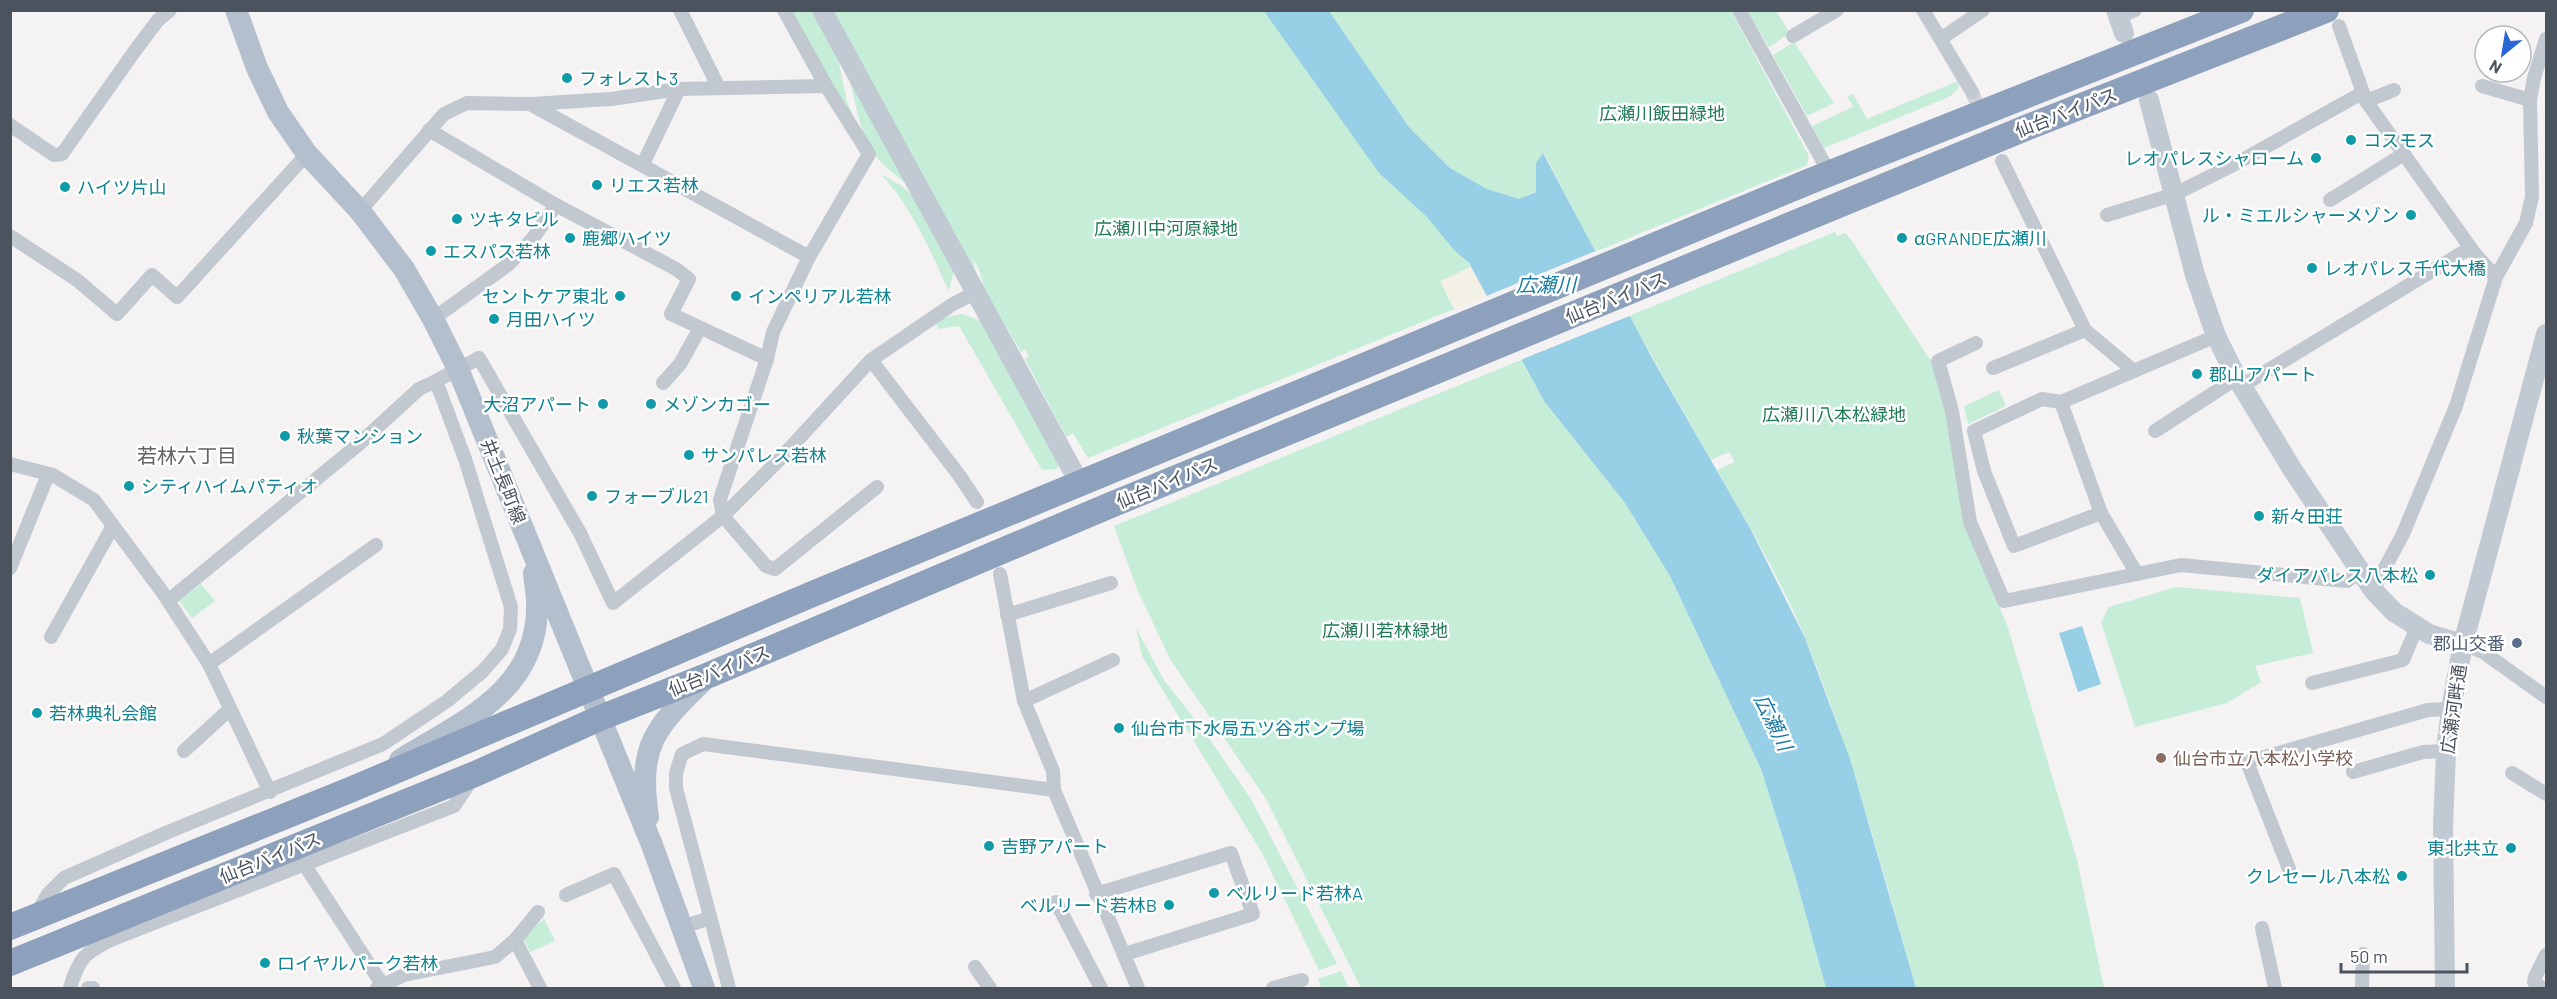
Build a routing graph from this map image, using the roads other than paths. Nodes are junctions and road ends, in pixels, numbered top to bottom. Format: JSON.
{"nodes":[{"id":1,"x":170,"y":10,"type":"edge"},
{"id":2,"x":236,"y":10,"type":"edge"},
{"id":3,"x":680,"y":10,"type":"edge"},
{"id":4,"x":784,"y":10,"type":"edge"},
{"id":5,"x":1739,"y":10,"type":"edge"},
{"id":6,"x":1837,"y":10,"type":"edge"},
{"id":7,"x":1923,"y":10,"type":"edge"},
{"id":8,"x":1983,"y":10,"type":"edge"},
{"id":9,"x":2241,"y":10,"type":"edge"},
{"id":10,"x":827,"y":16,"type":"edge"},
{"id":11,"x":2332,"y":18,"type":"edge"},
{"id":12,"x":1793,"y":36,"type":"dead end"},
{"id":13,"x":1942,"y":38,"type":"junction"},
{"id":14,"x":2547,"y":39,"type":"edge"},
{"id":15,"x":826,"y":86,"type":"junction"},
{"id":16,"x":2482,"y":86,"type":"dead end"},
{"id":17,"x":715,"y":88,"type":"junction"},
{"id":18,"x":680,"y":89,"type":"junction"},
{"id":19,"x":2394,"y":90,"type":"dead end"},
{"id":20,"x":1972,"y":92,"type":"tunnel mouth"},
{"id":21,"x":2364,"y":97,"type":"junction"},
{"id":22,"x":2149,"y":100,"type":"dead end"},
{"id":23,"x":2530,"y":100,"type":"junction"},
{"id":24,"x":531,"y":104,"type":"junction"},
{"id":25,"x":10,"y":126,"type":"edge"},
{"id":26,"x":429,"y":130,"type":"junction"},
{"id":27,"x":307,"y":154,"type":"junction"},
{"id":28,"x":2403,"y":154,"type":"junction"},
{"id":29,"x":2002,"y":161,"type":"tunnel mouth"},
{"id":30,"x":643,"y":164,"type":"junction"},
{"id":31,"x":1822,"y":177,"type":"junction"},
{"id":32,"x":2175,"y":194,"type":"junction"},
{"id":33,"x":2330,"y":200,"type":"dead end"},
{"id":34,"x":556,"y":205,"type":"junction"},
{"id":35,"x":360,"y":211,"type":"junction"},
{"id":36,"x":2107,"y":215,"type":"dead end"},
{"id":37,"x":10,"y":236,"type":"edge"},
{"id":38,"x":2470,"y":248,"type":"junction"},
{"id":39,"x":809,"y":257,"type":"junction"},
{"id":40,"x":2496,"y":277,"type":"junction"},
{"id":41,"x":977,"y":292,"type":"junction"},
{"id":42,"x":433,"y":319,"type":"junction"},
{"id":43,"x":700,"y":328,"type":"junction"},
{"id":44,"x":2085,"y":330,"type":"junction"},
{"id":45,"x":2547,"y":334,"type":"edge"},
{"id":46,"x":2216,"y":336,"type":"junction"},
{"id":47,"x":1976,"y":342,"type":"dead end"},
{"id":48,"x":767,"y":359,"type":"junction"},
{"id":49,"x":871,"y":360,"type":"junction"},
{"id":50,"x":1993,"y":368,"type":"dead end"},
{"id":51,"x":458,"y":369,"type":"junction"},
{"id":52,"x":2134,"y":371,"type":"junction"},
{"id":53,"x":436,"y":381,"type":"junction"},
{"id":54,"x":2239,"y":382,"type":"junction"},
{"id":55,"x":663,"y":383,"type":"dead end"},
{"id":56,"x":2538,"y":390,"type":"edge"},
{"id":57,"x":2061,"y":402,"type":"junction"},
{"id":58,"x":2155,"y":431,"type":"dead end"},
{"id":59,"x":10,"y":464,"type":"edge"},
{"id":60,"x":48,"y":475,"type":"junction"},
{"id":61,"x":1088,"y":481,"type":"junction"},
{"id":62,"x":877,"y":487,"type":"dead end"},
{"id":63,"x":977,"y":502,"type":"dead end"},
{"id":64,"x":2101,"y":513,"type":"junction"},
{"id":65,"x":723,"y":516,"type":"junction"},
{"id":66,"x":112,"y":526,"type":"junction"},
{"id":67,"x":376,"y":545,"type":"dead end"},
{"id":68,"x":531,"y":546,"type":"junction"},
{"id":69,"x":10,"y":568,"type":"edge"},
{"id":70,"x":2361,"y":571,"type":"junction"},
{"id":71,"x":1000,"y":574,"type":"dead end"},
{"id":72,"x":2137,"y":574,"type":"junction"},
{"id":73,"x":1111,"y":583,"type":"dead end"},
{"id":74,"x":2373,"y":590,"type":"junction"},
{"id":75,"x":168,"y":601,"type":"junction"},
{"id":76,"x":1008,"y":615,"type":"junction"},
{"id":77,"x":2417,"y":627,"type":"junction"},
{"id":78,"x":51,"y":637,"type":"dead end"},
{"id":79,"x":2463,"y":644,"type":"junction"},
{"id":80,"x":1113,"y":660,"type":"dead end"},
{"id":81,"x":209,"y":664,"type":"junction"},
{"id":82,"x":709,"y":675,"type":"junction"},
{"id":83,"x":2312,"y":683,"type":"dead end"},
{"id":84,"x":589,"y":690,"type":"junction"},
{"id":85,"x":2547,"y":697,"type":"edge"},
{"id":86,"x":1024,"y":701,"type":"junction"},
{"id":87,"x":231,"y":709,"type":"junction"},
{"id":88,"x":2451,"y":709,"type":"junction"},
{"id":89,"x":600,"y":718,"type":"junction"},
{"id":90,"x":2446,"y":750,"type":"junction"},
{"id":91,"x":184,"y":751,"type":"dead end"},
{"id":92,"x":2353,"y":772,"type":"dead end"},
{"id":93,"x":2512,"y":773,"type":"dead end"},
{"id":94,"x":475,"y":774,"type":"junction"},
{"id":95,"x":350,"y":790,"type":"junction"},
{"id":96,"x":1054,"y":790,"type":"junction"},
{"id":97,"x":270,"y":792,"type":"junction"},
{"id":98,"x":2547,"y":794,"type":"edge"},
{"id":99,"x":652,"y":845,"type":"junction"},
{"id":100,"x":304,"y":864,"type":"junction"},
{"id":101,"x":2289,"y":869,"type":"dead end"},
{"id":102,"x":1096,"y":894,"type":"junction"},
{"id":103,"x":566,"y":895,"type":"dead end"},
{"id":104,"x":1056,"y":902,"type":"dead end"},
{"id":105,"x":538,"y":912,"type":"dead end"},
{"id":106,"x":34,"y":916,"type":"junction"},
{"id":107,"x":710,"y":918,"type":"junction"},
{"id":108,"x":10,"y":927,"type":"edge"},
{"id":109,"x":682,"y":927,"type":"junction"},
{"id":110,"x":2262,"y":928,"type":"dead end"},
{"id":111,"x":515,"y":940,"type":"junction"},
{"id":112,"x":1125,"y":954,"type":"junction"},
{"id":113,"x":2363,"y":954,"type":"dead end"},
{"id":114,"x":2547,"y":955,"type":"edge"},
{"id":115,"x":10,"y":963,"type":"edge"},
{"id":116,"x":975,"y":967,"type":"dead end"},
{"id":117,"x":1302,"y":980,"type":"dead end"},
{"id":118,"x":384,"y":987,"type":"edge"},
{"id":119,"x":70,"y":988,"type":"edge"},
{"id":120,"x":88,"y":988,"type":"edge"},
{"id":121,"x":93,"y":988,"type":"edge"},
{"id":122,"x":540,"y":988,"type":"edge"},
{"id":123,"x":674,"y":988,"type":"edge"},
{"id":124,"x":704,"y":988,"type":"edge"},
{"id":125,"x":729,"y":988,"type":"edge"},
{"id":126,"x":990,"y":988,"type":"edge"},
{"id":127,"x":1101,"y":988,"type":"edge"},
{"id":128,"x":1138,"y":988,"type":"edge"},
{"id":129,"x":1273,"y":988,"type":"edge"},
{"id":130,"x":2275,"y":988,"type":"edge"},
{"id":131,"x":2362,"y":988,"type":"edge"},
{"id":132,"x":2445,"y":988,"type":"edge"},
{"id":133,"x":2542,"y":988,"type":"edge"}],
"edges":[{"from":1,"to":25,"type":"street"},
{"from":2,"to":27,"type":"main road","name":"井土長町線"},
{"from":3,"to":17,"type":"street"},
{"from":4,"to":15,"type":"street"},
{"from":5,"to":31,"type":"street"},
{"from":6,"to":12,"type":"street"},
{"from":7,"to":13,"type":"street"},
{"from":8,"to":13,"type":"street"},
{"from":9,"to":31,"type":"highway","name":"仙台バイパス"},
{"from":10,"to":41,"type":"street"},
{"from":11,"to":21,"type":"street"},
{"from":11,"to":82,"type":"highway","name":"仙台バイパス"},
{"from":13,"to":20,"type":"street"},
{"from":14,"to":23,"type":"street"},
{"from":15,"to":17,"type":"street"},
{"from":15,"to":39,"type":"street"},
{"from":16,"to":23,"type":"street"},
{"from":17,"to":18,"type":"street"},
{"from":18,"to":24,"type":"street"},
{"from":18,"to":30,"type":"street"},
{"from":19,"to":21,"type":"street"},
{"from":21,"to":28,"type":"street"},
{"from":21,"to":32,"type":"street"},
{"from":22,"to":32,"type":"street"},
{"from":23,"to":40,"type":"street"},
{"from":24,"to":26,"type":"street"},
{"from":24,"to":30,"type":"street"},
{"from":26,"to":34,"type":"street"},
{"from":26,"to":35,"type":"street"},
{"from":27,"to":35,"type":"main road","name":"井土長町線"},
{"from":27,"to":37,"type":"street"},
{"from":28,"to":33,"type":"street"},
{"from":28,"to":38,"type":"street"},
{"from":29,"to":44,"type":"street"},
{"from":30,"to":39,"type":"street"},
{"from":31,"to":61,"type":"highway","name":"仙台バイパス"},
{"from":32,"to":36,"type":"street"},
{"from":32,"to":46,"type":"street"},
{"from":34,"to":42,"type":"street"},
{"from":34,"to":43,"type":"street"},
{"from":35,"to":42,"type":"main road","name":"井土長町線"},
{"from":38,"to":40,"type":"street"},
{"from":38,"to":54,"type":"street"},
{"from":39,"to":48,"type":"street"},
{"from":40,"to":74,"type":"street"},
{"from":41,"to":49,"type":"street"},
{"from":41,"to":61,"type":"street"},
{"from":42,"to":51,"type":"main road","name":"井土長町線"},
{"from":43,"to":48,"type":"street"},
{"from":43,"to":55,"type":"street"},
{"from":44,"to":50,"type":"street"},
{"from":44,"to":52,"type":"street"},
{"from":45,"to":56,"type":"street","name":"広瀬河畔通"},
{"from":46,"to":52,"type":"street"},
{"from":46,"to":54,"type":"street"},
{"from":47,"to":72,"type":"street"},
{"from":48,"to":65,"type":"street"},
{"from":49,"to":63,"type":"street"},
{"from":49,"to":65,"type":"street"},
{"from":51,"to":53,"type":"street"},
{"from":51,"to":65,"type":"street"},
{"from":51,"to":68,"type":"main road","name":"井土長町線"},
{"from":52,"to":57,"type":"street"},
{"from":53,"to":75,"type":"street"},
{"from":53,"to":97,"type":"street"},
{"from":54,"to":58,"type":"street"},
{"from":54,"to":70,"type":"street"},
{"from":56,"to":79,"type":"street","name":"広瀬河畔通"},
{"from":57,"to":64,"type":"street"},
{"from":57,"to":64,"type":"street"},
{"from":59,"to":60,"type":"street"},
{"from":60,"to":66,"type":"street"},
{"from":60,"to":69,"type":"street"},
{"from":61,"to":84,"type":"highway","name":"仙台バイパス"},
{"from":62,"to":65,"type":"street"},
{"from":64,"to":72,"type":"street"},
{"from":66,"to":75,"type":"street"},
{"from":66,"to":78,"type":"street"},
{"from":67,"to":81,"type":"street"},
{"from":68,"to":84,"type":"main road","name":"井土長町線"},
{"from":68,"to":95,"type":"main road"},
{"from":70,"to":72,"type":"street"},
{"from":70,"to":74,"type":"street"},
{"from":71,"to":76,"type":"street"},
{"from":73,"to":76,"type":"street"},
{"from":74,"to":77,"type":"street"},
{"from":75,"to":81,"type":"street"},
{"from":76,"to":86,"type":"street"},
{"from":77,"to":79,"type":"street"},
{"from":77,"to":83,"type":"street"},
{"from":79,"to":85,"type":"street"},
{"from":79,"to":88,"type":"street","name":"広瀬河畔通"},
{"from":80,"to":86,"type":"street"},
{"from":81,"to":87,"type":"street"},
{"from":82,"to":89,"type":"highway","name":"仙台バイパス"},
{"from":82,"to":99,"type":"main road"},
{"from":84,"to":89,"type":"main road","name":"井土長町線"},
{"from":84,"to":95,"type":"highway","name":"仙台バイパス"},
{"from":86,"to":96,"type":"street"},
{"from":87,"to":91,"type":"street"},
{"from":87,"to":97,"type":"street"},
{"from":88,"to":90,"type":"street","name":"広瀬河畔通"},
{"from":88,"to":101,"type":"street"},
{"from":89,"to":94,"type":"highway","name":"仙台バイパス"},
{"from":89,"to":99,"type":"main road","name":"井土長町線"},
{"from":90,"to":92,"type":"street"},
{"from":90,"to":132,"type":"street","name":"広瀬河畔通"},
{"from":93,"to":98,"type":"street"},
{"from":94,"to":100,"type":"street"},
{"from":94,"to":115,"type":"highway","name":"仙台バイパス"},
{"from":95,"to":106,"type":"highway","name":"仙台バイパス"},
{"from":96,"to":102,"type":"street"},
{"from":96,"to":107,"type":"street"},
{"from":97,"to":106,"type":"street"},
{"from":99,"to":109,"type":"main road","name":"井土長町線"},
{"from":100,"to":118,"type":"street"},
{"from":100,"to":119,"type":"street"},
{"from":102,"to":112,"type":"street"},
{"from":102,"to":112,"type":"street"},
{"from":103,"to":123,"type":"street"},
{"from":104,"to":127,"type":"street"},
{"from":105,"to":111,"type":"street"},
{"from":106,"to":108,"type":"highway","name":"仙台バイパス"},
{"from":107,"to":109,"type":"street"},
{"from":107,"to":125,"type":"street"},
{"from":109,"to":124,"type":"main road","name":"井土長町線"},
{"from":110,"to":130,"type":"street"},
{"from":111,"to":118,"type":"street"},
{"from":111,"to":122,"type":"street"},
{"from":112,"to":128,"type":"street"},
{"from":113,"to":131,"type":"street"},
{"from":114,"to":133,"type":"street"},
{"from":116,"to":126,"type":"street"},
{"from":117,"to":129,"type":"street"},
{"from":120,"to":121,"type":"street"}]}
